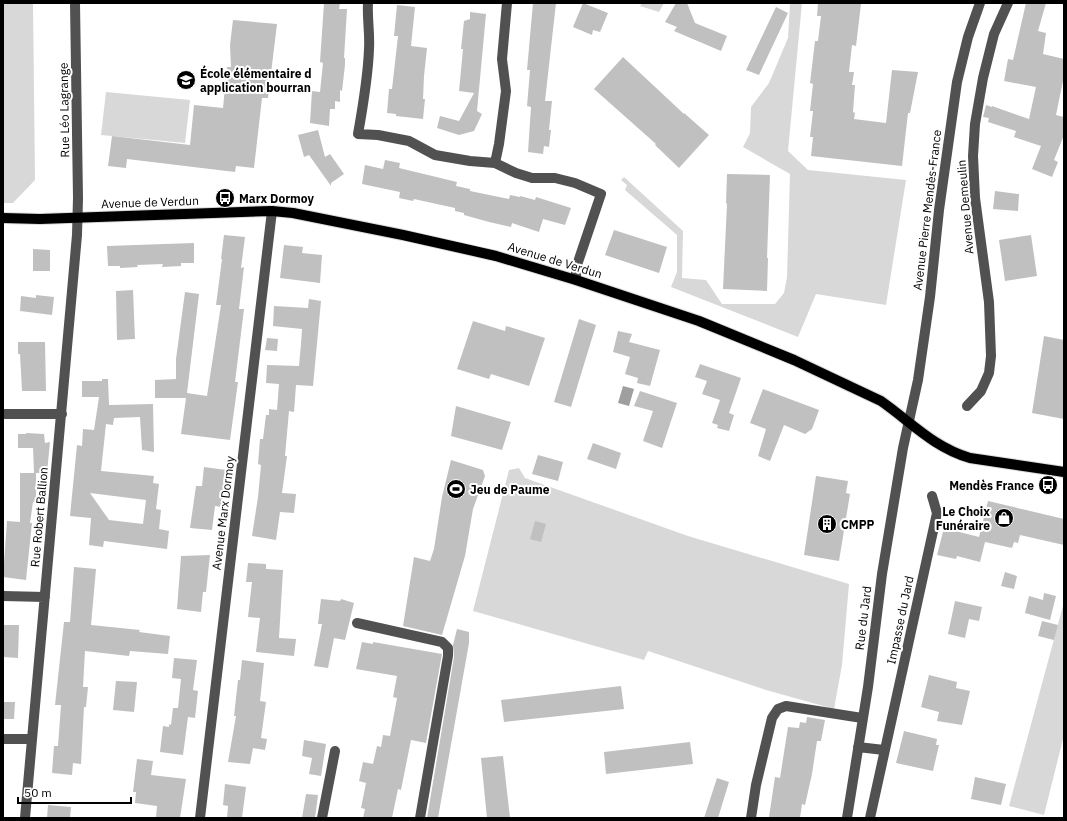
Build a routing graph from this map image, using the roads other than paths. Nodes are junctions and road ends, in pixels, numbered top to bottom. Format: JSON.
{"nodes":[{"id":1,"x":75,"y":3,"type":"edge"},
{"id":2,"x":368,"y":3,"type":"edge"},
{"id":3,"x":507,"y":3,"type":"edge"},
{"id":4,"x":980,"y":3,"type":"edge"},
{"id":5,"x":1008,"y":3,"type":"edge"},
{"id":6,"x":495,"y":163,"type":"junction"},
{"id":7,"x":272,"y":211,"type":"junction"},
{"id":8,"x":76,"y":217,"type":"junction"},
{"id":9,"x":3,"y":218,"type":"edge"},
{"id":10,"x":576,"y":280,"type":"junction"},
{"id":11,"x":967,"y":406,"type":"dead end"},
{"id":12,"x":3,"y":414,"type":"edge"},
{"id":13,"x":62,"y":414,"type":"junction"},
{"id":14,"x":908,"y":422,"type":"junction"},
{"id":15,"x":1064,"y":472,"type":"edge"},
{"id":16,"x":932,"y":496,"type":"dead end"},
{"id":17,"x":3,"y":596,"type":"edge"},
{"id":18,"x":45,"y":597,"type":"junction"},
{"id":19,"x":357,"y":623,"type":"dead end"},
{"id":20,"x":862,"y":718,"type":"junction"},
{"id":21,"x":3,"y":739,"type":"edge"},
{"id":22,"x":32,"y":739,"type":"junction"},
{"id":23,"x":858,"y":747,"type":"junction"},
{"id":24,"x":884,"y":750,"type":"junction"},
{"id":25,"x":335,"y":751,"type":"dead end"},
{"id":26,"x":25,"y":818,"type":"edge"},
{"id":27,"x":200,"y":818,"type":"edge"},
{"id":28,"x":322,"y":818,"type":"edge"},
{"id":29,"x":420,"y":818,"type":"edge"},
{"id":30,"x":751,"y":818,"type":"edge"},
{"id":31,"x":847,"y":818,"type":"edge"},
{"id":32,"x":870,"y":818,"type":"edge"}],
"edges":[{"from":1,"to":8,"type":"street","name":"Rue Léo Lagrange"},
{"from":2,"to":6,"type":"street"},
{"from":3,"to":6,"type":"street"},
{"from":4,"to":14,"type":"street","name":"Avenue Pierre Mendès-France"},
{"from":5,"to":11,"type":"street","name":"Avenue Demeulin"},
{"from":6,"to":10,"type":"street"},
{"from":7,"to":8,"type":"main road","name":"Avenue de Verdun"},
{"from":7,"to":10,"type":"main road","name":"Avenue de Verdun"},
{"from":7,"to":27,"type":"street","name":"Avenue Marx Dormoy"},
{"from":8,"to":9,"type":"main road","name":"Avenue de Verdun"},
{"from":8,"to":13,"type":"street","name":"Rue Robert Ballion"},
{"from":10,"to":14,"type":"main road","name":"Avenue de Verdun"},
{"from":12,"to":13,"type":"street"},
{"from":13,"to":18,"type":"street","name":"Rue Robert Ballion"},
{"from":14,"to":15,"type":"main road","name":"Avenue de Verdun"},
{"from":14,"to":20,"type":"street","name":"Rue du Jard"},
{"from":16,"to":24,"type":"street","name":"Impasse du Jard"},
{"from":17,"to":18,"type":"street"},
{"from":18,"to":22,"type":"street","name":"Rue Robert Ballion"},
{"from":19,"to":29,"type":"street"},
{"from":20,"to":23,"type":"street","name":"Rue du Jard"},
{"from":20,"to":30,"type":"street"},
{"from":21,"to":22,"type":"street"},
{"from":22,"to":26,"type":"street","name":"Rue Robert Ballion"},
{"from":23,"to":24,"type":"street"},
{"from":23,"to":31,"type":"street","name":"Rue du Jard"},
{"from":24,"to":32,"type":"street","name":"Impasse du Jard"},
{"from":25,"to":28,"type":"street"}]}
